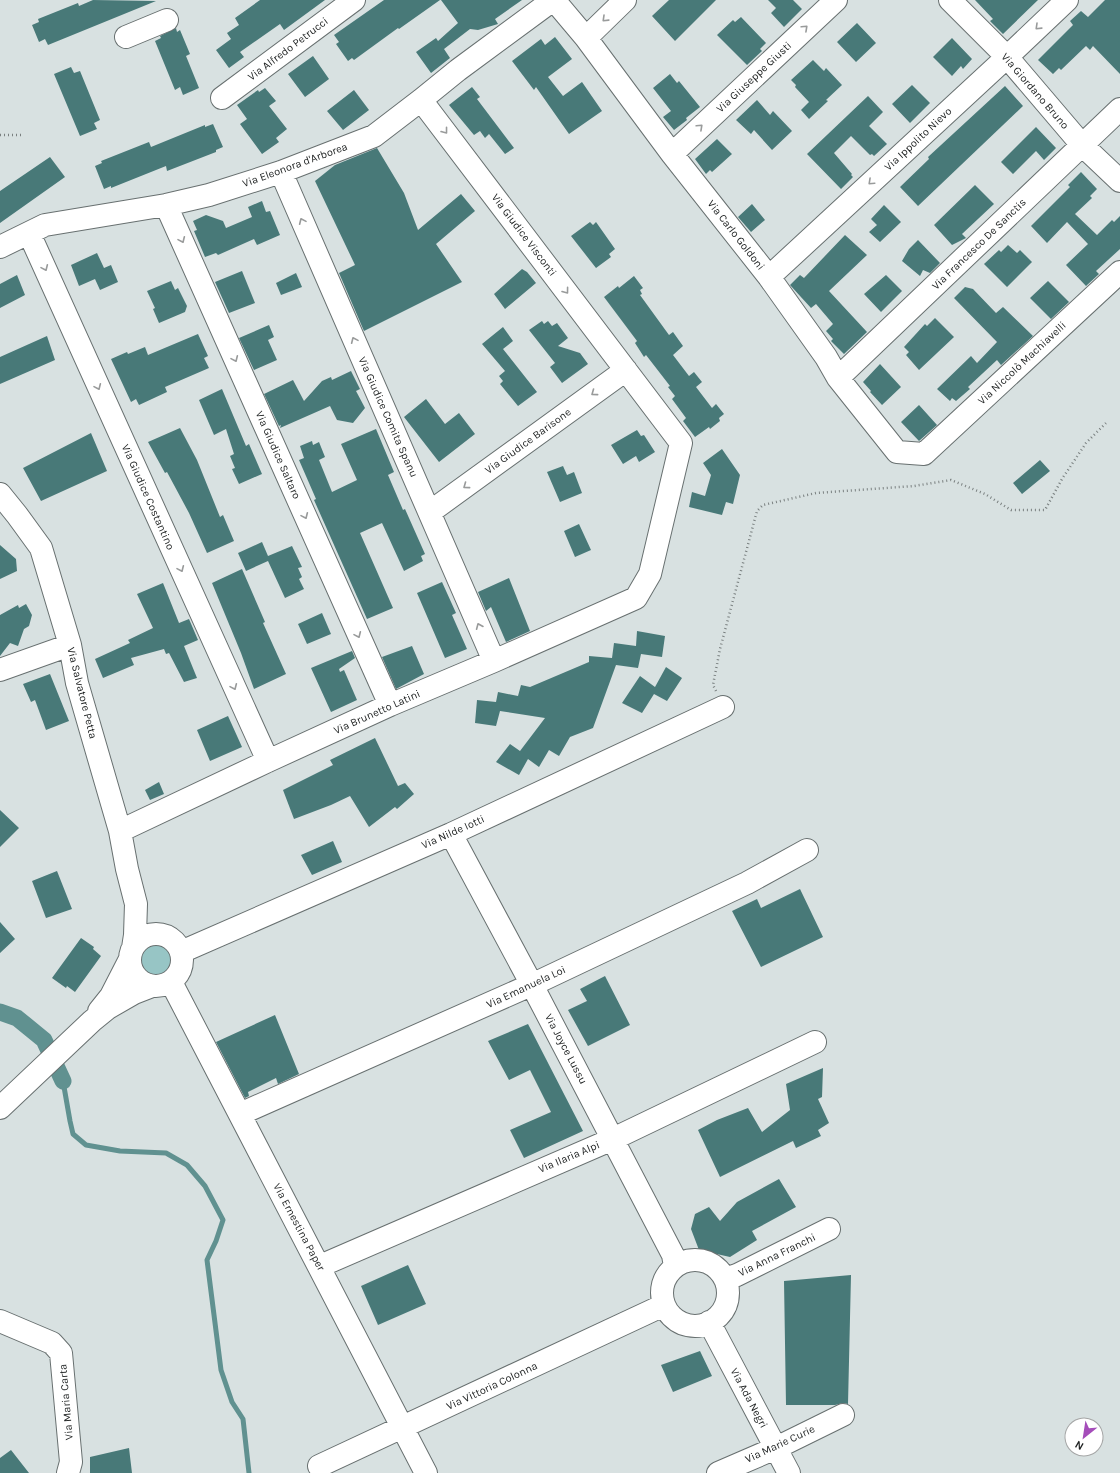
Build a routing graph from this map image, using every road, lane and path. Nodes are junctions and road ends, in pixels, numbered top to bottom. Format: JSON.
{"nodes":[{"id":1,"x":354,"y":0,"type":"edge"},
{"id":2,"x":553,"y":0,"type":"edge"},
{"id":3,"x":624,"y":0,"type":"edge"},
{"id":4,"x":836,"y":0,"type":"edge"},
{"id":5,"x":950,"y":0,"type":"edge"},
{"id":6,"x":1066,"y":0,"type":"edge"},
{"id":7,"x":167,"y":20,"type":"dead end"},
{"id":8,"x":126,"y":37,"type":"dead end"},
{"id":9,"x":586,"y":38,"type":"junction"},
{"id":10,"x":1007,"y":57,"type":"junction"},
{"id":11,"x":222,"y":98,"type":"dead end"},
{"id":12,"x":421,"y":100,"type":"junction"},
{"id":13,"x":1120,"y":109,"type":"edge"},
{"id":14,"x":0,"y":135,"type":"edge"},
{"id":15,"x":21,"y":135,"type":"dead end"},
{"id":16,"x":1082,"y":145,"type":"junction"},
{"id":17,"x":672,"y":154,"type":"junction"},
{"id":18,"x":281,"y":172,"type":"junction"},
{"id":19,"x":1120,"y":181,"type":"edge"},
{"id":20,"x":166,"y":205,"type":"junction"},
{"id":21,"x":28,"y":233,"type":"junction"},
{"id":22,"x":0,"y":247,"type":"edge"},
{"id":23,"x":1120,"y":272,"type":"edge"},
{"id":24,"x":769,"y":277,"type":"junction"},
{"id":25,"x":626,"y":370,"type":"junction"},
{"id":26,"x":838,"y":378,"type":"junction"},
{"id":27,"x":1106,"y":422,"type":"dead end"},
{"id":28,"x":924,"y":454,"type":"joint"},
{"id":29,"x":0,"y":494,"type":"edge"},
{"id":30,"x":430,"y":512,"type":"junction"},
{"id":31,"x":636,"y":598,"type":"joint"},
{"id":32,"x":70,"y":645,"type":"junction"},
{"id":33,"x":494,"y":662,"type":"junction"},
{"id":34,"x":0,"y":670,"type":"edge"},
{"id":35,"x":390,"y":705,"type":"junction"},
{"id":36,"x":723,"y":707,"type":"joint"},
{"id":37,"x":268,"y":761,"type":"junction"},
{"id":38,"x":120,"y":831,"type":"junction"},
{"id":39,"x":451,"y":834,"type":"junction"},
{"id":40,"x":807,"y":850,"type":"dead end"},
{"id":41,"x":136,"y":904,"type":"junction"},
{"id":42,"x":164,"y":935,"type":"junction"},
{"id":43,"x":181,"y":952,"type":"junction"},
{"id":44,"x":131,"y":953,"type":"junction"},
{"id":45,"x":162,"y":984,"type":"junction"},
{"id":46,"x":532,"y":985,"type":"junction"},
{"id":47,"x":92,"y":1022,"type":"junction"},
{"id":48,"x":815,"y":1042,"type":"dead end"},
{"id":49,"x":0,"y":1108,"type":"edge"},
{"id":50,"x":240,"y":1114,"type":"junction"},
{"id":51,"x":612,"y":1139,"type":"junction"},
{"id":52,"x":829,"y":1229,"type":"dead end"},
{"id":53,"x":320,"y":1266,"type":"junction"},
{"id":54,"x":675,"y":1266,"type":"junction"},
{"id":55,"x":724,"y":1279,"type":"junction"},
{"id":56,"x":664,"y":1305,"type":"junction"},
{"id":57,"x":0,"y":1321,"type":"edge"},
{"id":58,"x":709,"y":1322,"type":"junction"},
{"id":59,"x":843,"y":1415,"type":"dead end"},
{"id":60,"x":402,"y":1426,"type":"junction"},
{"id":61,"x":776,"y":1448,"type":"junction"},
{"id":62,"x":319,"y":1466,"type":"dead end"},
{"id":63,"x":68,"y":1473,"type":"edge"},
{"id":64,"x":426,"y":1473,"type":"edge"},
{"id":65,"x":718,"y":1473,"type":"edge"},
{"id":66,"x":789,"y":1473,"type":"edge"}],
"edges":[{"from":1,"to":11,"type":"street","name":"Via Alfredo Petrucci"},
{"from":2,"to":9,"type":"street","name":"Via Carlo Goldoni"},
{"from":2,"to":12,"type":"street","name":"Via Eleonora d'Arborea"},
{"from":3,"to":9,"type":"street","one_way":true},
{"from":17,"to":4,"type":"street","name":"Via Giuseppe Giusti","one_way":true},
{"from":5,"to":10,"type":"street","name":"Via Giordano Bruno"},
{"from":6,"to":10,"type":"street","name":"Via Ippolito Nievo","one_way":true},
{"from":7,"to":8,"type":"street"},
{"from":9,"to":17,"type":"street","name":"Via Carlo Goldoni"},
{"from":10,"to":16,"type":"street","name":"Via Giordano Bruno"},
{"from":10,"to":24,"type":"street","name":"Via Ippolito Nievo","one_way":true},
{"from":12,"to":18,"type":"street","name":"Via Eleonora d'Arborea"},
{"from":12,"to":25,"type":"street","name":"Via Giudice Visconti","one_way":true},
{"from":13,"to":16,"type":"street","name":"Via Francesco De Sanctis"},
{"from":14,"to":15,"type":"path"},
{"from":16,"to":19,"type":"street","name":"Via Giordano Bruno"},
{"from":16,"to":26,"type":"street","name":"Via Francesco De Sanctis"},
{"from":17,"to":24,"type":"street","name":"Via Carlo Goldoni"},
{"from":18,"to":20,"type":"street","name":"Via Eleonora d'Arborea"},
{"from":30,"to":18,"type":"street","name":"Via Giudice Comita Spanu","one_way":true},
{"from":20,"to":21,"type":"street","name":"Via Eleonora d'Arborea"},
{"from":20,"to":35,"type":"street","name":"Via Giudice Saltaro","one_way":true},
{"from":21,"to":22,"type":"street","name":"Via Eleonora d'Arborea"},
{"from":21,"to":37,"type":"street","name":"Via Giudice Costantino","one_way":true},
{"from":23,"to":28,"type":"street","name":"Via Niccolò Machiavelli"},
{"from":24,"to":26,"type":"street","name":"Via Carlo Goldoni"},
{"from":25,"to":30,"type":"street","name":"Via Giudice Barisone","one_way":true},
{"from":25,"to":31,"type":"street","name":"Via Giudice Visconti"},
{"from":26,"to":28,"type":"street","name":"Via Carlo Goldoni"},
{"from":27,"to":36,"type":"path"},
{"from":29,"to":32,"type":"street","name":"Via Salvatore Petta"},
{"from":33,"to":30,"type":"street","name":"Via Giudice Comita Spanu","one_way":true},
{"from":31,"to":33,"type":"street","name":"Via Brunetto Latini"},
{"from":32,"to":34,"type":"street"},
{"from":32,"to":38,"type":"street","name":"Via Salvatore Petta"},
{"from":33,"to":35,"type":"street","name":"Via Brunetto Latini"},
{"from":35,"to":37,"type":"street","name":"Via Brunetto Latini"},
{"from":36,"to":39,"type":"street","name":"Via Nilde Iotti"},
{"from":37,"to":38,"type":"street","name":"Via Brunetto Latini"},
{"from":38,"to":41,"type":"street","name":"Via Salvatore Petta"},
{"from":39,"to":43,"type":"street","name":"Via Nilde Iotti"},
{"from":39,"to":46,"type":"street","name":"Via Joyce Lussu"},
{"from":40,"to":46,"type":"street","name":"Via Emanuela Loi"},
{"from":41,"to":42,"type":"street","name":"Via Salvatore Petta"},
{"from":41,"to":44,"type":"street","name":"Via Salvatore Petta"},
{"from":42,"to":43,"type":"street"},
{"from":42,"to":44,"type":"street"},
{"from":43,"to":45,"type":"street"},
{"from":44,"to":45,"type":"street"},
{"from":44,"to":47,"type":"street","name":"Via Salvatore Petta"},
{"from":45,"to":47,"type":"street","name":"Via Salvatore Petta"},
{"from":45,"to":50,"type":"street","name":"Via Ernestina Paper"},
{"from":46,"to":50,"type":"street","name":"Via Emanuela Loi"},
{"from":46,"to":51,"type":"street","name":"Via Joyce Lussu"},
{"from":47,"to":49,"type":"street","name":"Via Salvatore Petta"},
{"from":48,"to":51,"type":"street","name":"Via Ilaria Alpi"},
{"from":50,"to":53,"type":"street","name":"Via Ernestina Paper"},
{"from":51,"to":53,"type":"street","name":"Via Ilaria Alpi"},
{"from":51,"to":54,"type":"street","name":"Via Joyce Lussu"},
{"from":52,"to":55,"type":"street","name":"Via Anna Franchi"},
{"from":53,"to":60,"type":"street","name":"Via Ernestina Paper"},
{"from":54,"to":55,"type":"street"},
{"from":54,"to":56,"type":"street"},
{"from":55,"to":58,"type":"street"},
{"from":56,"to":58,"type":"street"},
{"from":56,"to":60,"type":"street","name":"Via Vittoria Colonna"},
{"from":57,"to":63,"type":"street","name":"Via Maria Carta"},
{"from":58,"to":61,"type":"street","name":"Via Ada Negri"},
{"from":59,"to":61,"type":"street","name":"Via Marie Curie"},
{"from":60,"to":62,"type":"street","name":"Via Vittoria Colonna"},
{"from":60,"to":64,"type":"street","name":"Via Ernestina Paper"},
{"from":61,"to":65,"type":"street","name":"Via Marie Curie"},
{"from":61,"to":66,"type":"street","name":"Via Ada Negri"}]}
